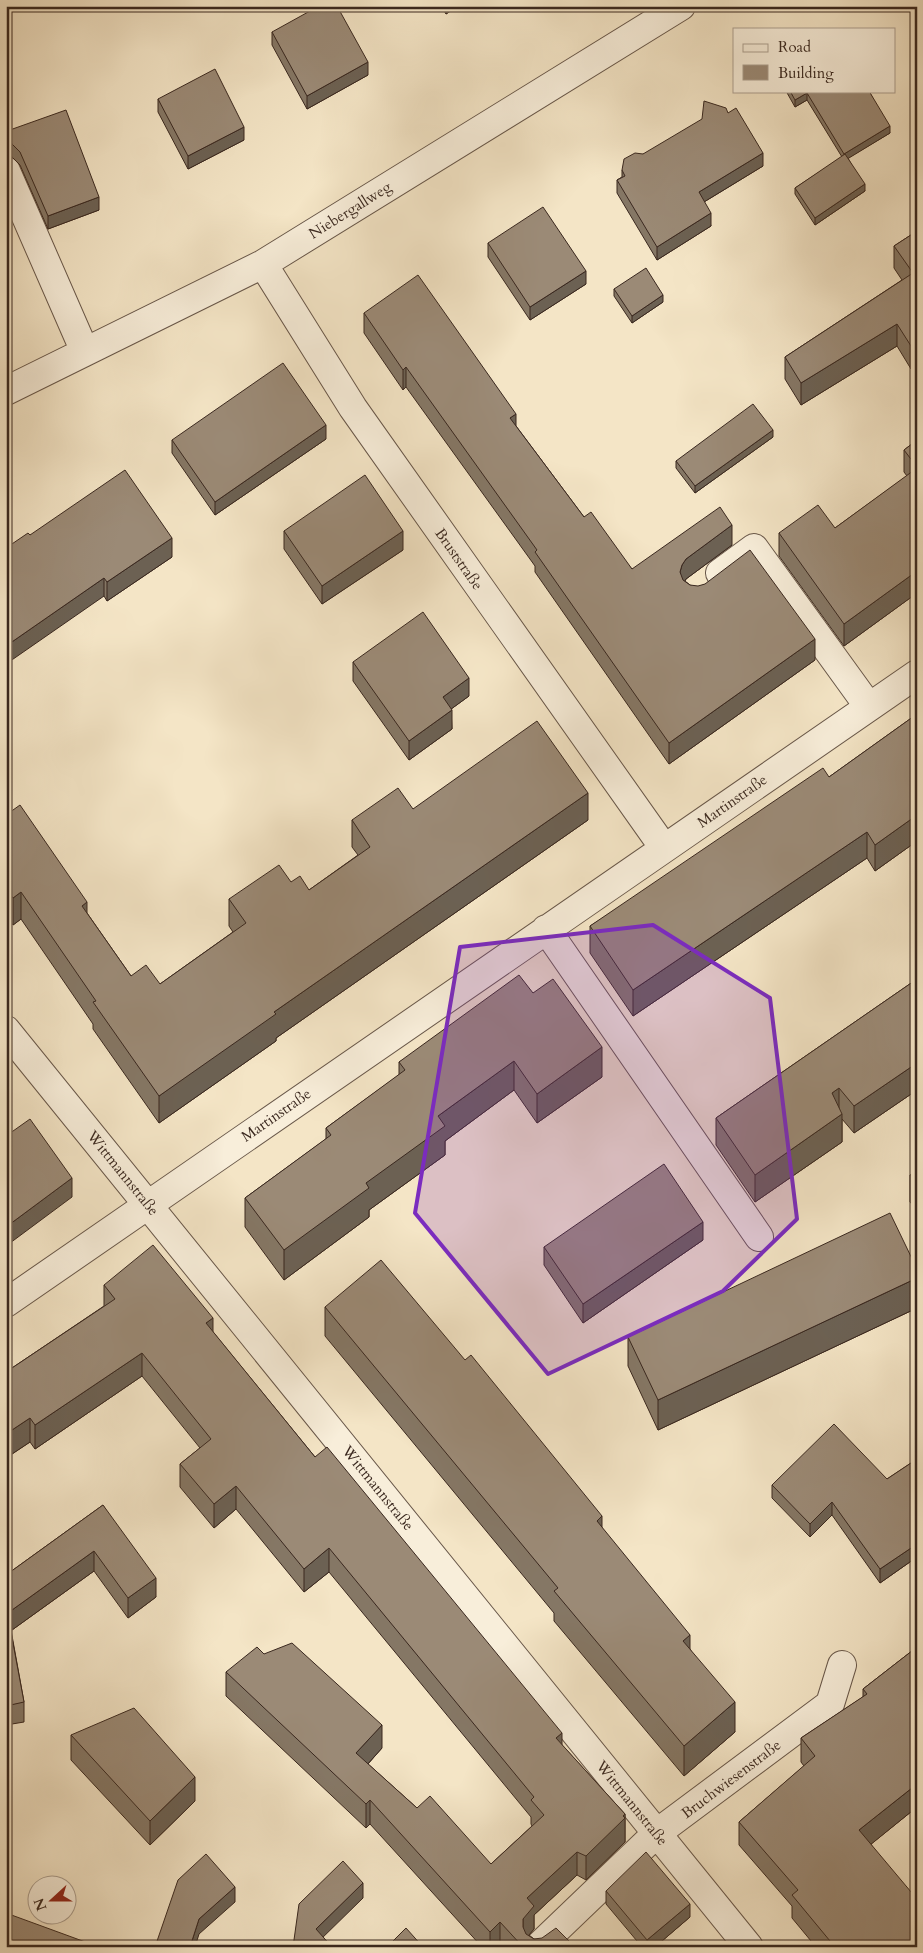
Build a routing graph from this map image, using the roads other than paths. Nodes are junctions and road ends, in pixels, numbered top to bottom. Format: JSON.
{"nodes":[{"id":1,"x":681,"y":6,"type":"edge"},
{"id":2,"x":6,"y":171,"type":"edge"},
{"id":3,"x":263,"y":264,"type":"junction"},
{"id":4,"x":86,"y":352,"type":"junction"},
{"id":5,"x":6,"y":391,"type":"edge"},
{"id":6,"x":703,"y":586,"type":"edge"},
{"id":7,"x":917,"y":674,"type":"edge"},
{"id":8,"x":869,"y":707,"type":"junction"},
{"id":9,"x":664,"y":848,"type":"junction"},
{"id":10,"x":546,"y":929,"type":"junction"},
{"id":11,"x":6,"y":1030,"type":"edge"},
{"id":12,"x":148,"y":1203,"type":"junction"},
{"id":13,"x":759,"y":1237,"type":"dead end"},
{"id":14,"x":6,"y":1303,"type":"edge"},
{"id":15,"x":842,"y":1665,"type":"dead end"},
{"id":16,"x":657,"y":1833,"type":"junction"},
{"id":17,"x":538,"y":1947,"type":"edge"},
{"id":18,"x":749,"y":1947,"type":"edge"}],
"edges":[{"from":1,"to":3,"type":"street","name":"Niebergallweg"},
{"from":2,"to":4,"type":"street"},
{"from":3,"to":4,"type":"street","name":"Niebergallweg"},
{"from":3,"to":9,"type":"street","name":"Bruststraße"},
{"from":4,"to":5,"type":"street","name":"Niebergallweg"},
{"from":6,"to":8,"type":"street"},
{"from":7,"to":8,"type":"street","name":"Martinstraße"},
{"from":8,"to":9,"type":"street","name":"Martinstraße"},
{"from":9,"to":10,"type":"street","name":"Martinstraße"},
{"from":10,"to":12,"type":"street","name":"Martinstraße"},
{"from":10,"to":13,"type":"street"},
{"from":11,"to":12,"type":"street","name":"Wittmannstraße"},
{"from":12,"to":14,"type":"street","name":"Martinstraße"},
{"from":12,"to":16,"type":"street","name":"Wittmannstraße"},
{"from":15,"to":16,"type":"street","name":"Bruchwiesenstraße"},
{"from":16,"to":17,"type":"street","name":"Bruchwiesenstraße"},
{"from":16,"to":18,"type":"street","name":"Wittmannstraße"}]}
